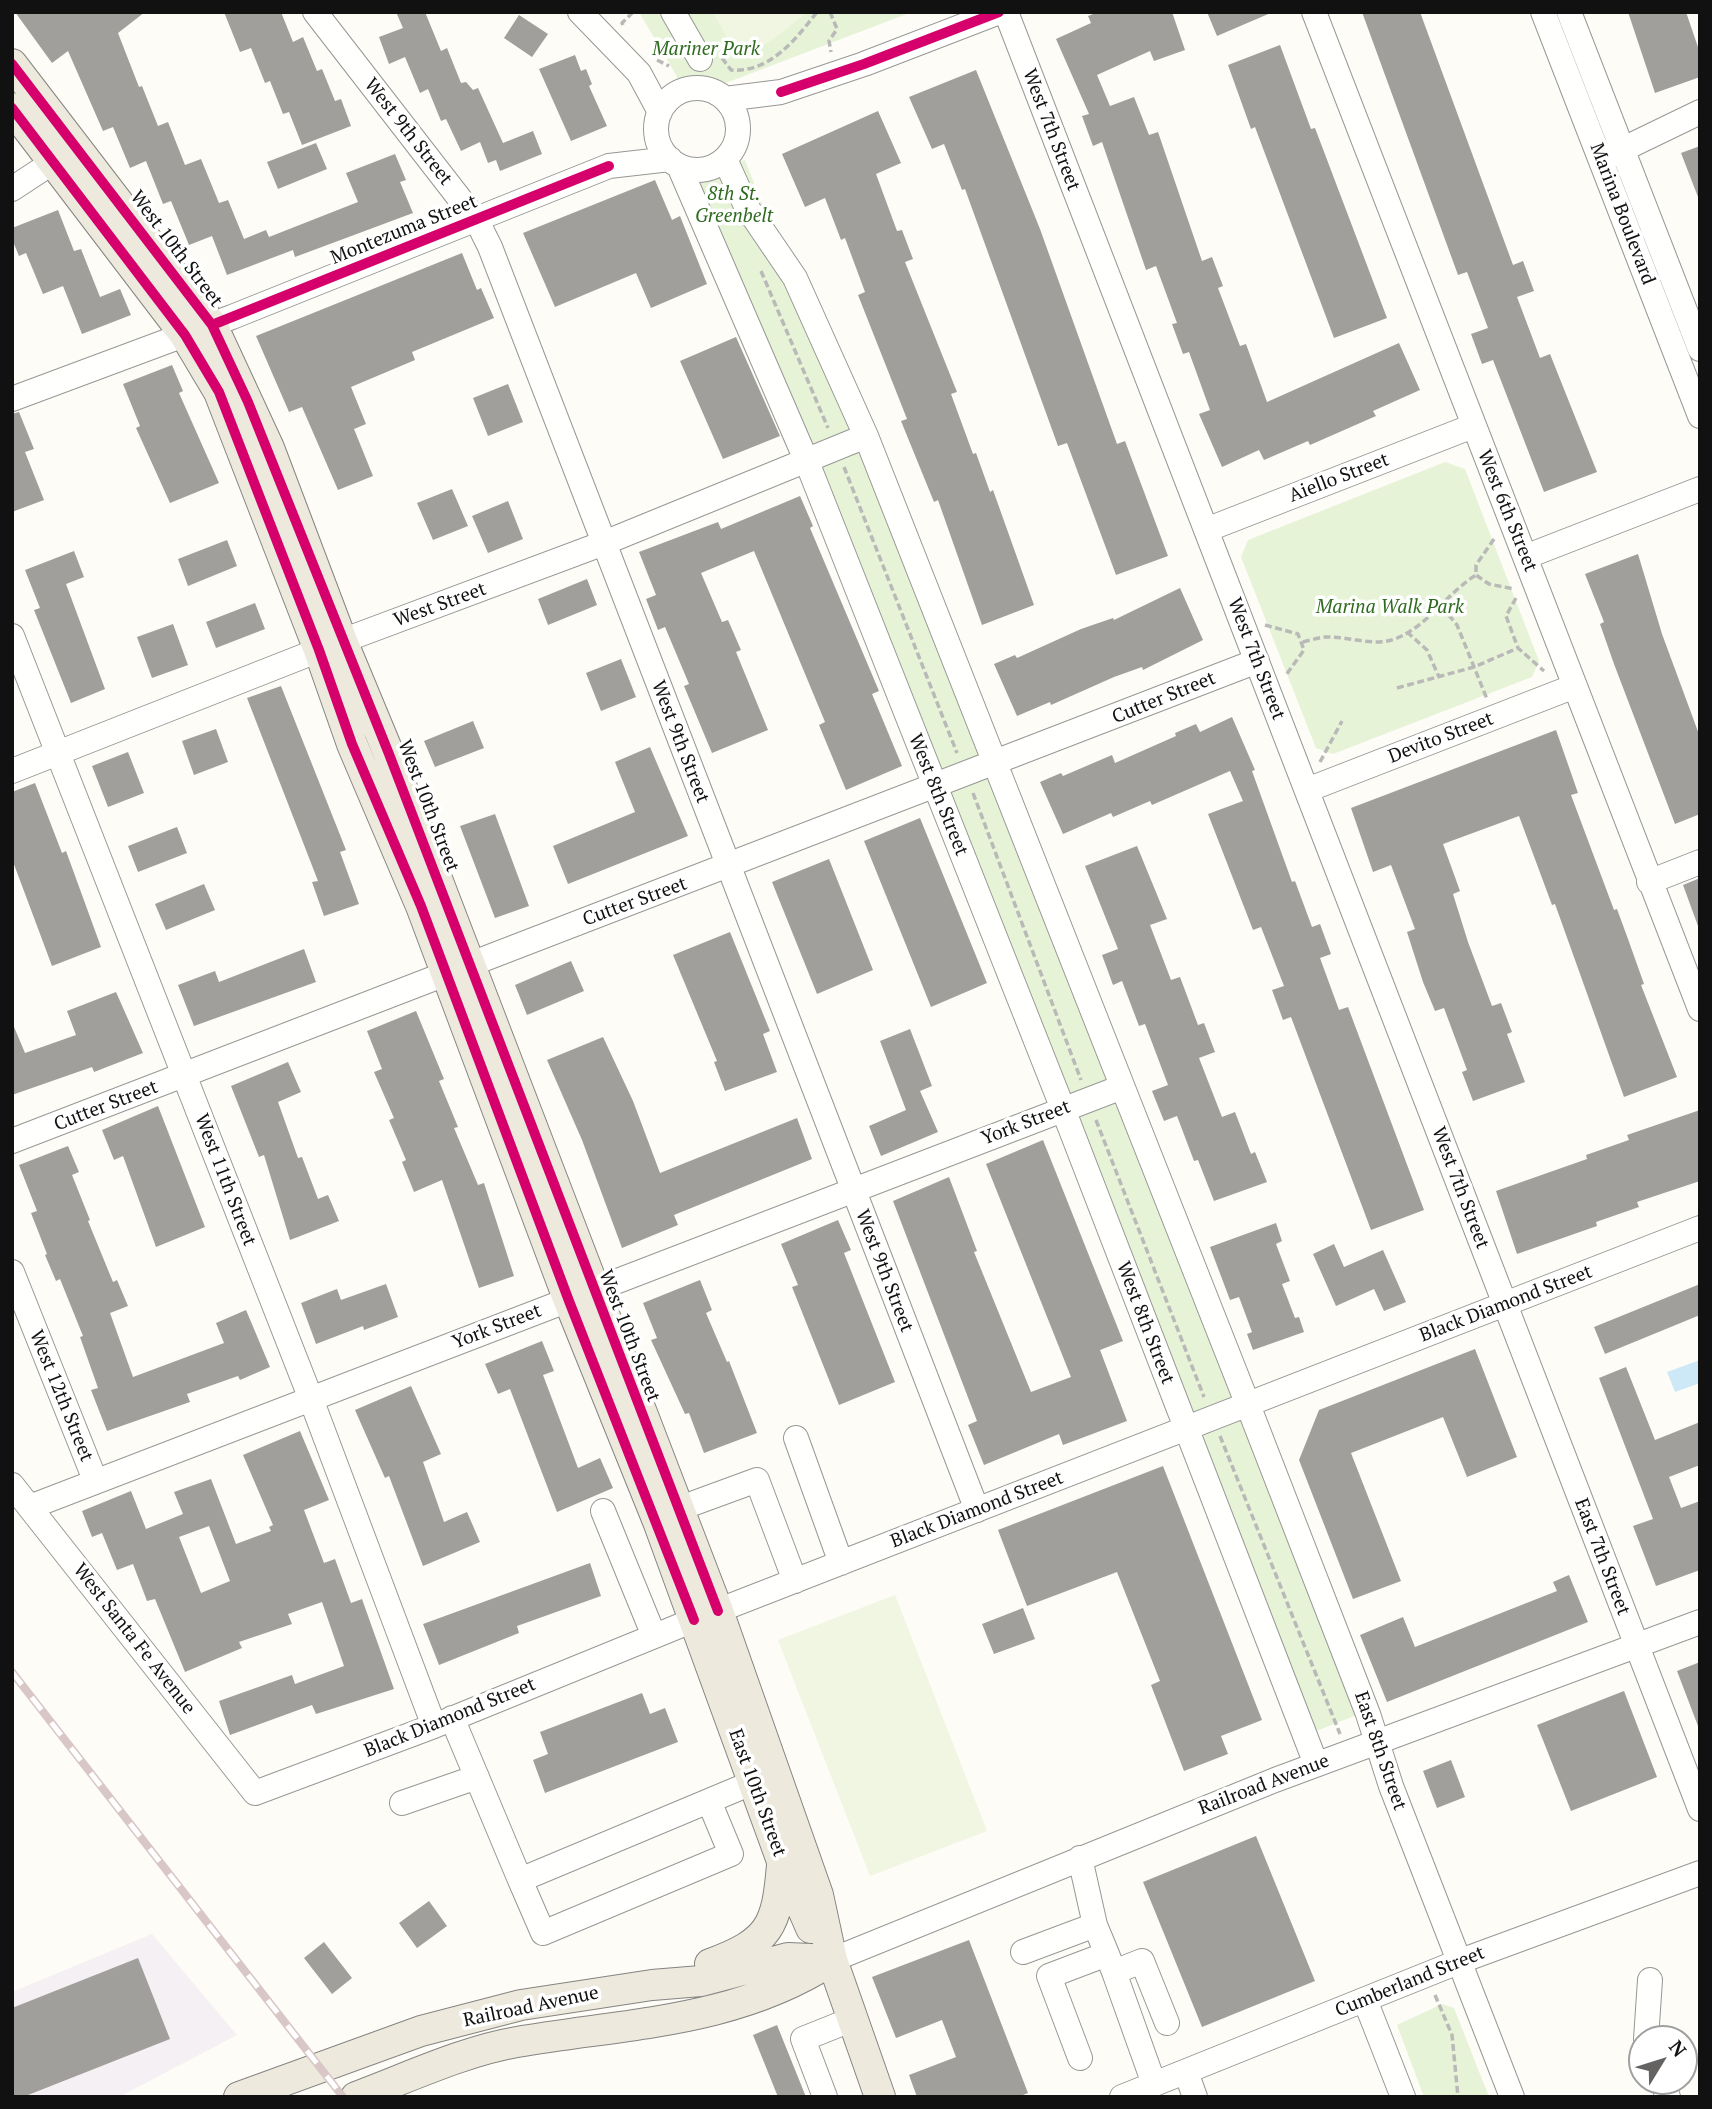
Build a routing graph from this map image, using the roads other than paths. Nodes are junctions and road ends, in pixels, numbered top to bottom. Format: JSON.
{"nodes":[{"id":1,"x":315,"y":12,"type":"edge"},
{"id":2,"x":580,"y":12,"type":"edge"},
{"id":3,"x":673,"y":12,"type":"edge"},
{"id":4,"x":999,"y":12,"type":"edge"},
{"id":5,"x":1006,"y":12,"type":"edge"},
{"id":6,"x":1314,"y":12,"type":"edge"},
{"id":7,"x":1543,"y":12,"type":"edge"},
{"id":8,"x":1569,"y":12,"type":"edge"},
{"id":9,"x":710,"y":55,"type":"road end"},
{"id":10,"x":12,"y":64,"type":"edge"},
{"id":11,"x":639,"y":73,"type":"junction"},
{"id":12,"x":686,"y":89,"type":"junction"},
{"id":13,"x":781,"y":92,"type":"junction"},
{"id":14,"x":725,"y":99,"type":"junction"},
{"id":15,"x":12,"y":108,"type":"edge"},
{"id":16,"x":1700,"y":112,"type":"edge"},
{"id":17,"x":658,"y":118,"type":"junction"},
{"id":18,"x":738,"y":130,"type":"junction"},
{"id":19,"x":1624,"y":149,"type":"junction"},
{"id":20,"x":725,"y":159,"type":"junction"},
{"id":21,"x":1601,"y":160,"type":"junction"},
{"id":22,"x":53,"y":162,"type":"junction"},
{"id":23,"x":674,"y":162,"type":"junction"},
{"id":24,"x":609,"y":166,"type":"junction"},
{"id":25,"x":12,"y":189,"type":"edge"},
{"id":26,"x":477,"y":221,"type":"junction"},
{"id":27,"x":199,"y":330,"type":"junction"},
{"id":28,"x":1700,"y":349,"type":"edge"},
{"id":29,"x":12,"y":399,"type":"edge"},
{"id":30,"x":1700,"y":416,"type":"edge"},
{"id":31,"x":1473,"y":426,"type":"junction"},
{"id":32,"x":866,"y":436,"type":"junction"},
{"id":33,"x":807,"y":462,"type":"junction"},
{"id":34,"x":1700,"y":489,"type":"edge"},
{"id":35,"x":1206,"y":530,"type":"junction"},
{"id":36,"x":604,"y":543,"type":"junction"},
{"id":37,"x":1525,"y":557,"type":"junction"},
{"id":38,"x":12,"y":636,"type":"edge"},
{"id":39,"x":330,"y":646,"type":"junction"},
{"id":40,"x":1257,"y":661,"type":"junction"},
{"id":41,"x":1575,"y":686,"type":"junction"},
{"id":42,"x":57,"y":753,"type":"junction"},
{"id":43,"x":997,"y":764,"type":"junction"},
{"id":44,"x":12,"y":771,"type":"edge"},
{"id":45,"x":935,"y":787,"type":"junction"},
{"id":46,"x":1307,"y":790,"type":"junction"},
{"id":47,"x":1700,"y":862,"type":"edge"},
{"id":48,"x":728,"y":868,"type":"junction"},
{"id":49,"x":1649,"y":882,"type":"junction"},
{"id":50,"x":457,"y":968,"type":"junction"},
{"id":51,"x":1700,"y":1009,"type":"edge"},
{"id":52,"x":184,"y":1076,"type":"junction"},
{"id":53,"x":1122,"y":1087,"type":"junction"},
{"id":54,"x":1063,"y":1109,"type":"junction"},
{"id":55,"x":12,"y":1141,"type":"edge"},
{"id":56,"x":853,"y":1191,"type":"junction"},
{"id":57,"x":1700,"y":1228,"type":"edge"},
{"id":58,"x":12,"y":1272,"type":"edge"},
{"id":59,"x":581,"y":1296,"type":"junction"},
{"id":60,"x":1505,"y":1305,"type":"junction"},
{"id":61,"x":311,"y":1399,"type":"junction"},
{"id":62,"x":1248,"y":1405,"type":"junction"},
{"id":63,"x":1185,"y":1428,"type":"junction"},
{"id":64,"x":796,"y":1438,"type":"dead end"},
{"id":65,"x":95,"y":1480,"type":"junction"},
{"id":66,"x":12,"y":1485,"type":"edge"},
{"id":67,"x":30,"y":1507,"type":"junction"},
{"id":68,"x":678,"y":1509,"type":"junction"},
{"id":69,"x":977,"y":1510,"type":"junction"},
{"id":70,"x":603,"y":1511,"type":"dead end"},
{"id":71,"x":841,"y":1563,"type":"junction"},
{"id":72,"x":795,"y":1581,"type":"junction"},
{"id":73,"x":706,"y":1615,"type":"junction"},
{"id":74,"x":1700,"y":1622,"type":"edge"},
{"id":75,"x":654,"y":1636,"type":"junction"},
{"id":76,"x":1637,"y":1646,"type":"junction"},
{"id":77,"x":443,"y":1722,"type":"junction"},
{"id":78,"x":1377,"y":1743,"type":"junction"},
{"id":79,"x":1316,"y":1764,"type":"junction"},
{"id":80,"x":477,"y":1777,"type":"junction"},
{"id":81,"x":754,"y":1782,"type":"junction"},
{"id":82,"x":255,"y":1793,"type":"joint"},
{"id":83,"x":1698,"y":1800,"type":"edge"},
{"id":84,"x":709,"y":1801,"type":"junction"},
{"id":85,"x":402,"y":1803,"type":"dead end"},
{"id":86,"x":1080,"y":1858,"type":"junction"},
{"id":87,"x":782,"y":1861,"type":"junction"},
{"id":88,"x":1700,"y":1873,"type":"edge"},
{"id":89,"x":520,"y":1880,"type":"junction"},
{"id":90,"x":1095,"y":1925,"type":"junction"},
{"id":91,"x":1023,"y":1952,"type":"dead end"},
{"id":92,"x":832,"y":1960,"type":"junction"},
{"id":93,"x":1458,"y":1962,"type":"junction"},
{"id":94,"x":1110,"y":1963,"type":"junction"},
{"id":95,"x":1650,"y":1980,"type":"dead end"},
{"id":96,"x":652,"y":1985,"type":"junction"},
{"id":97,"x":1365,"y":2000,"type":"junction"},
{"id":98,"x":853,"y":2019,"type":"junction"},
{"id":99,"x":1167,"y":2023,"type":"dead end"},
{"id":100,"x":1647,"y":2025,"type":"edge"},
{"id":101,"x":1080,"y":2058,"type":"dead end"},
{"id":102,"x":1186,"y":2072,"type":"junction"},
{"id":103,"x":1154,"y":2084,"type":"junction"},
{"id":104,"x":239,"y":2097,"type":"edge"},
{"id":105,"x":356,"y":2097,"type":"edge"},
{"id":106,"x":825,"y":2097,"type":"edge"},
{"id":107,"x":880,"y":2097,"type":"edge"},
{"id":108,"x":1122,"y":2097,"type":"edge"},
{"id":109,"x":1195,"y":2097,"type":"edge"},
{"id":110,"x":1403,"y":2097,"type":"edge"},
{"id":111,"x":1512,"y":2097,"type":"edge"}],
"edges":[{"from":1,"to":26,"type":"street","name":"West 9th Street"},
{"from":2,"to":11,"type":"street"},
{"from":3,"to":9,"type":"street"},
{"from":4,"to":13,"type":"street"},
{"from":5,"to":35,"type":"street","name":"West 7th Street"},
{"from":6,"to":31,"type":"street","name":"West 6th Street"},
{"from":7,"to":21,"type":"street","name":"Marina Boulevard"},
{"from":8,"to":19,"type":"street","name":"Marina Boulevard"},
{"from":10,"to":27,"type":"main road","name":"West 10th Street"},
{"from":11,"to":12,"type":"street"},
{"from":11,"to":17,"type":"street"},
{"from":12,"to":14,"type":"street"},
{"from":12,"to":17,"type":"street"},
{"from":13,"to":14,"type":"street"},
{"from":13,"to":18,"type":"street"},
{"from":14,"to":18,"type":"street"},
{"from":15,"to":22,"type":"main road","name":"West 10th Street"},
{"from":16,"to":19,"type":"street"},
{"from":17,"to":23,"type":"street"},
{"from":17,"to":24,"type":"street","name":"Montezuma Street"},
{"from":18,"to":20,"type":"street"},
{"from":19,"to":21,"type":"street"},
{"from":19,"to":28,"type":"street","name":"Marina Boulevard"},
{"from":20,"to":23,"type":"street"},
{"from":20,"to":32,"type":"street"},
{"from":21,"to":30,"type":"street","name":"Marina Boulevard"},
{"from":22,"to":25,"type":"street"},
{"from":22,"to":27,"type":"main road","name":"West 10th Street"},
{"from":23,"to":24,"type":"street","name":"Montezuma Street"},
{"from":23,"to":33,"type":"street","name":"West 8th Street"},
{"from":24,"to":26,"type":"street","name":"Montezuma Street"},
{"from":26,"to":27,"type":"street","name":"Montezuma Street"},
{"from":26,"to":36,"type":"street","name":"West 9th Street"},
{"from":27,"to":29,"type":"street","name":"Montezuma Street"},
{"from":27,"to":39,"type":"main road","name":"West 10th Street"},
{"from":31,"to":35,"type":"street","name":"Aiello Street"},
{"from":31,"to":37,"type":"street","name":"West 6th Street"},
{"from":32,"to":33,"type":"street","name":"West Street"},
{"from":32,"to":43,"type":"street"},
{"from":33,"to":36,"type":"street","name":"West Street"},
{"from":33,"to":45,"type":"street","name":"West 8th Street"},
{"from":34,"to":37,"type":"street"},
{"from":35,"to":40,"type":"street","name":"West 7th Street"},
{"from":36,"to":39,"type":"street","name":"West Street"},
{"from":36,"to":48,"type":"street","name":"West 9th Street"},
{"from":37,"to":41,"type":"street","name":"West 6th Street"},
{"from":38,"to":42,"type":"street","name":"West 11th Street"},
{"from":39,"to":42,"type":"street","name":"West Street"},
{"from":39,"to":50,"type":"main road","name":"West 10th Street"},
{"from":40,"to":43,"type":"street","name":"Cutter Street"},
{"from":40,"to":46,"type":"street","name":"West 7th Street"},
{"from":41,"to":46,"type":"street","name":"Devito Street"},
{"from":41,"to":49,"type":"street","name":"West 6th Street"},
{"from":42,"to":44,"type":"street","name":"West Street"},
{"from":42,"to":52,"type":"street","name":"West 11th Street"},
{"from":43,"to":45,"type":"street","name":"Cutter Street"},
{"from":43,"to":53,"type":"street"},
{"from":45,"to":48,"type":"street","name":"Cutter Street"},
{"from":45,"to":54,"type":"street","name":"West 8th Street"},
{"from":46,"to":60,"type":"street","name":"West 7th Street"},
{"from":47,"to":49,"type":"street"},
{"from":48,"to":50,"type":"street","name":"Cutter Street"},
{"from":48,"to":56,"type":"street","name":"West 9th Street"},
{"from":49,"to":51,"type":"street","name":"West 6th Street"},
{"from":50,"to":52,"type":"street","name":"Cutter Street"},
{"from":50,"to":59,"type":"main road","name":"West 10th Street"},
{"from":52,"to":55,"type":"street","name":"Cutter Street"},
{"from":52,"to":61,"type":"street","name":"West 11th Street"},
{"from":53,"to":54,"type":"street","name":"York Street"},
{"from":53,"to":62,"type":"street"},
{"from":54,"to":56,"type":"street","name":"York Street"},
{"from":54,"to":63,"type":"street","name":"West 8th Street"},
{"from":56,"to":59,"type":"street","name":"York Street"},
{"from":56,"to":69,"type":"street","name":"West 9th Street"},
{"from":57,"to":60,"type":"street","name":"Black Diamond Street"},
{"from":58,"to":65,"type":"street","name":"West 12th Street"},
{"from":59,"to":61,"type":"street","name":"York Street"},
{"from":59,"to":68,"type":"main road","name":"West 10th Street"},
{"from":59,"to":73,"type":"main road","name":"West 10th Street"},
{"from":60,"to":62,"type":"street","name":"Black Diamond Street"},
{"from":60,"to":76,"type":"street","name":"East 7th Street"},
{"from":61,"to":65,"type":"street","name":"York Street"},
{"from":61,"to":77,"type":"street","name":"West 11th Street"},
{"from":62,"to":63,"type":"street","name":"Black Diamond Street"},
{"from":62,"to":78,"type":"street","name":"East 8th Street"},
{"from":63,"to":69,"type":"street","name":"Black Diamond Street"},
{"from":63,"to":79,"type":"street"},
{"from":64,"to":71,"type":"street"},
{"from":65,"to":67,"type":"street","name":"York Street"},
{"from":66,"to":67,"type":"street","name":"West Santa Fe Avenue"},
{"from":67,"to":82,"type":"street","name":"West Santa Fe Avenue"},
{"from":68,"to":72,"type":"street"},
{"from":68,"to":73,"type":"main road","name":"West 10th Street"},
{"from":69,"to":71,"type":"street","name":"Black Diamond Street"},
{"from":70,"to":75,"type":"street"},
{"from":71,"to":72,"type":"street","name":"Black Diamond Street"},
{"from":72,"to":73,"type":"street","name":"Black Diamond Street"},
{"from":73,"to":75,"type":"street","name":"Black Diamond Street"},
{"from":73,"to":81,"type":"main road","name":"East 10th Street"},
{"from":73,"to":92,"type":"main road","name":"East 10th Street"},
{"from":74,"to":76,"type":"street","name":"Railroad Avenue"},
{"from":75,"to":77,"type":"street","name":"Black Diamond Street"},
{"from":76,"to":78,"type":"street","name":"Railroad Avenue"},
{"from":76,"to":83,"type":"street","name":"East 7th Street"},
{"from":77,"to":80,"type":"street","name":"West 11th Street"},
{"from":77,"to":82,"type":"street","name":"Black Diamond Street"},
{"from":78,"to":79,"type":"street","name":"Railroad Avenue"},
{"from":78,"to":93,"type":"street","name":"East 8th Street"},
{"from":79,"to":86,"type":"street","name":"Railroad Avenue"},
{"from":80,"to":85,"type":"street"},
{"from":80,"to":89,"type":"street","name":"West 11th Street"},
{"from":81,"to":84,"type":"street"},
{"from":81,"to":87,"type":"main road","name":"East 10th Street"},
{"from":84,"to":89,"type":"street"},
{"from":84,"to":89,"type":"street","name":"West 11th Street"},
{"from":86,"to":90,"type":"street"},
{"from":86,"to":92,"type":"street","name":"Railroad Avenue"},
{"from":87,"to":92,"type":"main road","name":"East 10th Street"},
{"from":87,"to":96,"type":"main road"},
{"from":88,"to":93,"type":"street","name":"Cumberland Street"},
{"from":90,"to":91,"type":"street"},
{"from":90,"to":94,"type":"street"},
{"from":92,"to":96,"type":"main road","name":"Railroad Avenue"},
{"from":92,"to":98,"type":"main road","name":"East 10th Street"},
{"from":92,"to":105,"type":"main road","name":"Railroad Avenue"},
{"from":93,"to":97,"type":"street","name":"Cumberland Street"},
{"from":93,"to":111,"type":"street","name":"East 8th Street"},
{"from":94,"to":99,"type":"street"},
{"from":94,"to":101,"type":"street"},
{"from":94,"to":103,"type":"street"},
{"from":95,"to":100,"type":"street"},
{"from":96,"to":104,"type":"main road","name":"Railroad Avenue"},
{"from":97,"to":102,"type":"street","name":"Cumberland Street"},
{"from":97,"to":110,"type":"street"},
{"from":98,"to":106,"type":"street"},
{"from":98,"to":107,"type":"main road","name":"East 10th Street"},
{"from":102,"to":103,"type":"street","name":"Cumberland Street"},
{"from":102,"to":109,"type":"street"},
{"from":103,"to":108,"type":"street","name":"Cumberland Street"}]}
